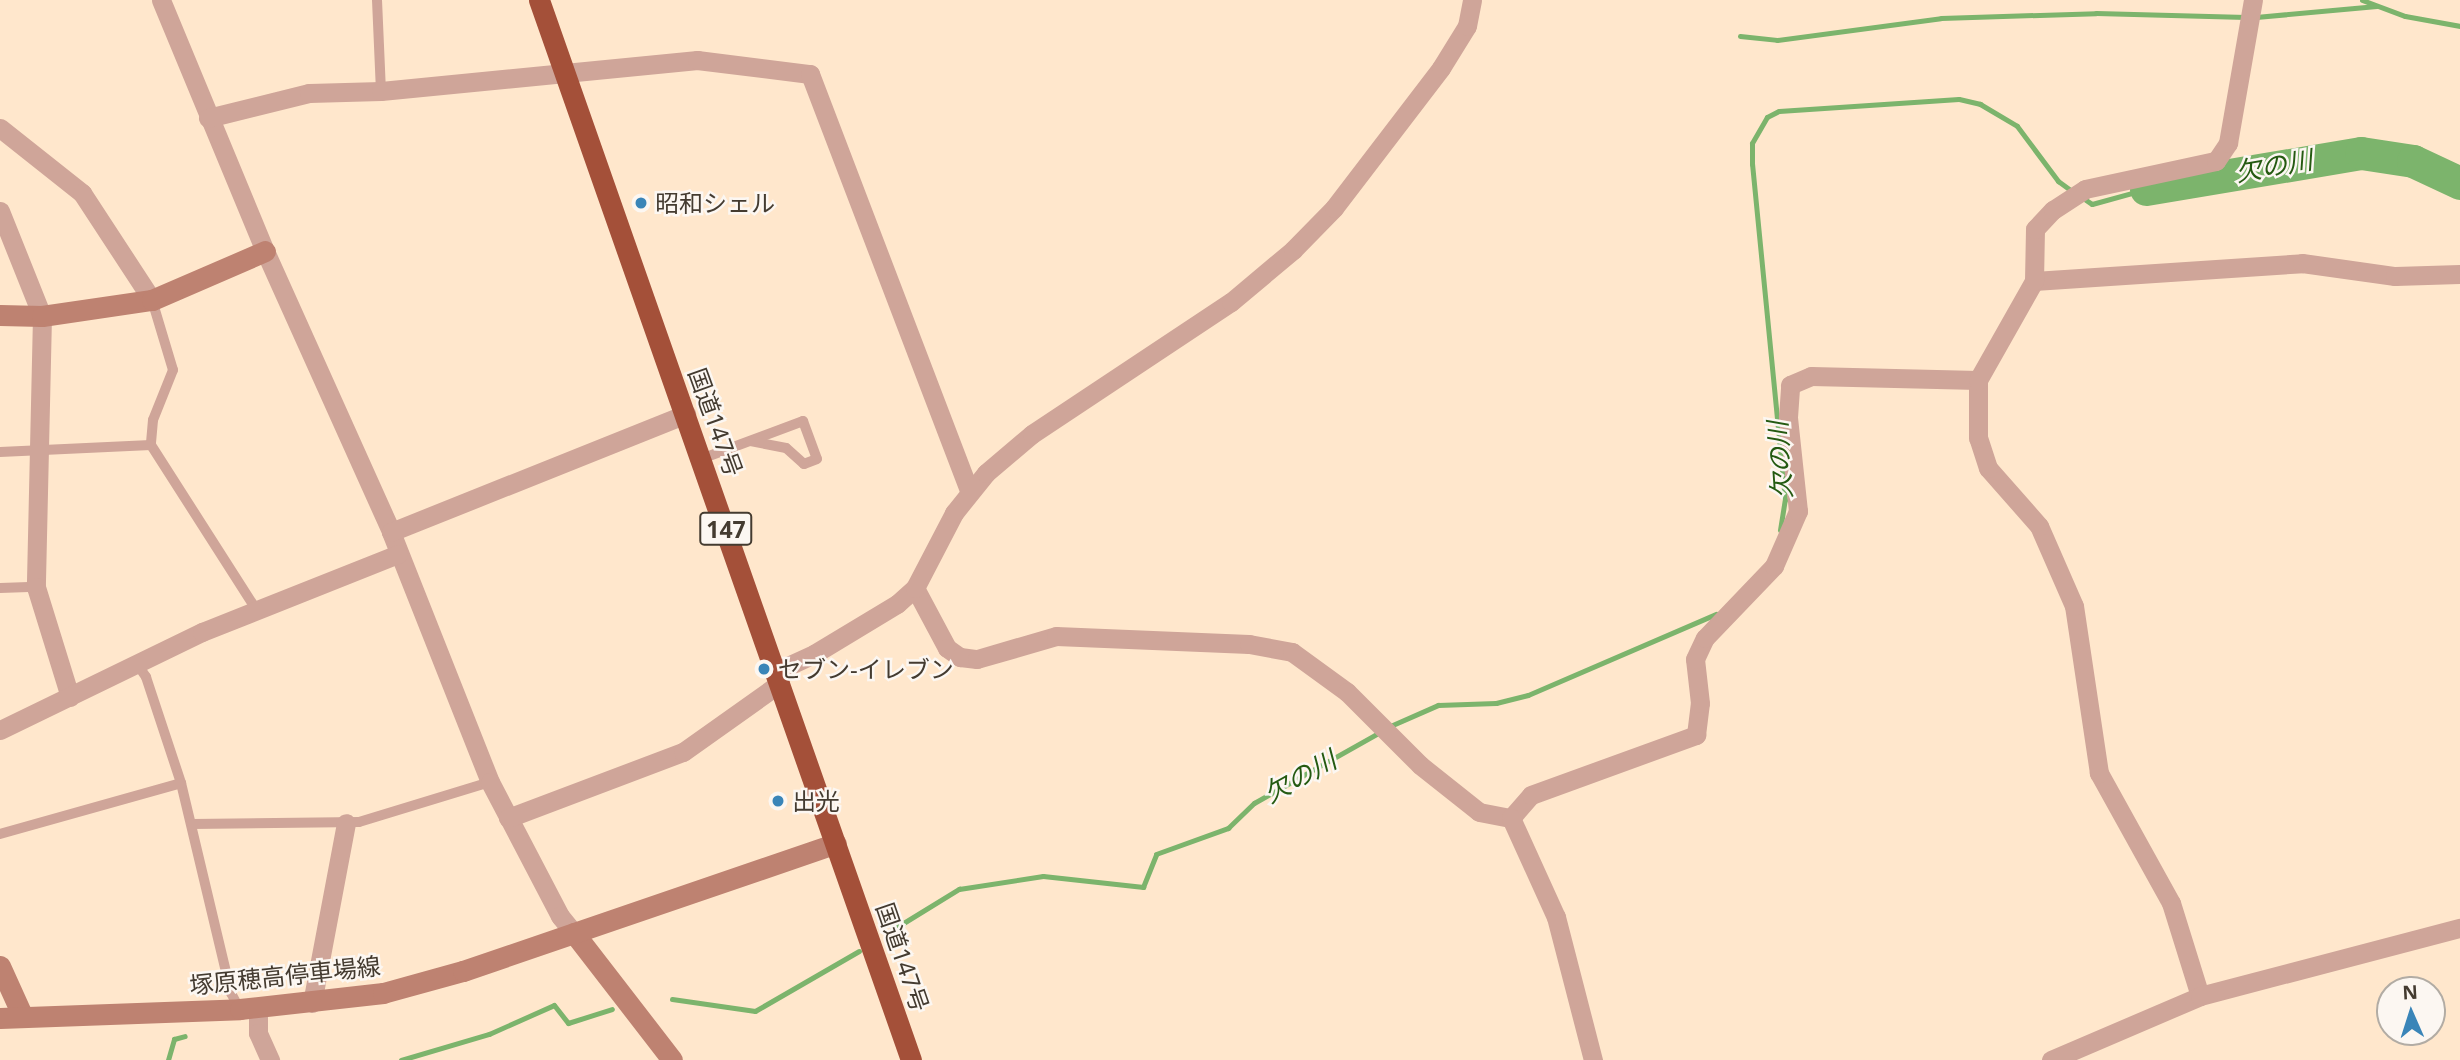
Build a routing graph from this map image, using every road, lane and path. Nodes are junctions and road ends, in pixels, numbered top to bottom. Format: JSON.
{"nodes":[{"id":1,"x":161,"y":0,"type":"edge"},
{"id":2,"x":377,"y":0,"type":"edge"},
{"id":3,"x":538,"y":0,"type":"edge"},
{"id":4,"x":1472,"y":0,"type":"edge"},
{"id":5,"x":2253,"y":2,"type":"edge"},
{"id":6,"x":564,"y":72,"type":"junction"},
{"id":7,"x":381,"y":91,"type":"junction"},
{"id":8,"x":208,"y":118,"type":"junction"},
{"id":9,"x":0,"y":128,"type":"edge"},
{"id":10,"x":0,"y":211,"type":"edge"},
{"id":11,"x":265,"y":251,"type":"junction"},
{"id":12,"x":2460,"y":274,"type":"edge"},
{"id":13,"x":2034,"y":281,"type":"junction"},
{"id":14,"x":152,"y":300,"type":"junction"},
{"id":15,"x":0,"y":315,"type":"edge"},
{"id":16,"x":42,"y":316,"type":"junction"},
{"id":17,"x":1978,"y":380,"type":"junction"},
{"id":18,"x":686,"y":414,"type":"junction"},
{"id":19,"x":751,"y":441,"type":"junction"},
{"id":20,"x":151,"y":445,"type":"junction"},
{"id":21,"x":0,"y":452,"type":"edge"},
{"id":22,"x":39,"y":453,"type":"junction"},
{"id":23,"x":702,"y":459,"type":"junction"},
{"id":24,"x":969,"y":490,"type":"junction"},
{"id":25,"x":391,"y":531,"type":"junction"},
{"id":26,"x":398,"y":554,"type":"junction"},
{"id":27,"x":0,"y":587,"type":"edge"},
{"id":28,"x":36,"y":587,"type":"junction"},
{"id":29,"x":915,"y":588,"type":"junction"},
{"id":30,"x":256,"y":610,"type":"junction"},
{"id":31,"x":137,"y":664,"type":"junction"},
{"id":32,"x":778,"y":677,"type":"junction"},
{"id":33,"x":70,"y":697,"type":"junction"},
{"id":34,"x":0,"y":730,"type":"edge"},
{"id":35,"x":490,"y":782,"type":"junction"},
{"id":36,"x":181,"y":783,"type":"junction"},
{"id":37,"x":508,"y":818,"type":"junction"},
{"id":38,"x":1511,"y":818,"type":"junction"},
{"id":39,"x":346,"y":823,"type":"junction"},
{"id":40,"x":192,"y":824,"type":"junction"},
{"id":41,"x":0,"y":834,"type":"edge"},
{"id":42,"x":836,"y":844,"type":"junction"},
{"id":43,"x":2460,"y":928,"type":"edge"},
{"id":44,"x":574,"y":933,"type":"junction"},
{"id":45,"x":0,"y":966,"type":"edge"},
{"id":46,"x":2200,"y":996,"type":"junction"},
{"id":47,"x":312,"y":1003,"type":"junction"},
{"id":48,"x":249,"y":1009,"type":"junction"},
{"id":49,"x":23,"y":1017,"type":"junction"},
{"id":50,"x":0,"y":1018,"type":"edge"},
{"id":51,"x":2059,"y":1059,"type":"edge"},
{"id":52,"x":270,"y":1060,"type":"edge"},
{"id":53,"x":672,"y":1060,"type":"edge"},
{"id":54,"x":911,"y":1060,"type":"edge"},
{"id":55,"x":1594,"y":1060,"type":"edge"}],
"edges":[{"from":1,"to":8,"type":"street"},
{"from":2,"to":7,"type":"lane"},
{"from":3,"to":6,"type":"highway","name":"国道147号","number":"147"},
{"from":4,"to":24,"type":"street"},
{"from":5,"to":13,"type":"street"},
{"from":6,"to":7,"type":"street"},
{"from":6,"to":18,"type":"highway","name":"国道147号","number":"147"},
{"from":6,"to":24,"type":"street"},
{"from":7,"to":8,"type":"street"},
{"from":8,"to":11,"type":"street"},
{"from":9,"to":14,"type":"street"},
{"from":10,"to":16,"type":"street"},
{"from":11,"to":14,"type":"main road"},
{"from":11,"to":25,"type":"street"},
{"from":12,"to":13,"type":"street"},
{"from":13,"to":17,"type":"street"},
{"from":14,"to":16,"type":"main road"},
{"from":14,"to":20,"type":"lane"},
{"from":15,"to":16,"type":"main road"},
{"from":16,"to":22,"type":"street"},
{"from":17,"to":38,"type":"street"},
{"from":17,"to":46,"type":"street"},
{"from":18,"to":23,"type":"highway","name":"国道147号","number":"147"},
{"from":18,"to":25,"type":"street"},
{"from":19,"to":19,"type":"lane"},
{"from":19,"to":23,"type":"lane"},
{"from":20,"to":22,"type":"lane"},
{"from":20,"to":30,"type":"lane"},
{"from":21,"to":22,"type":"lane"},
{"from":22,"to":28,"type":"street"},
{"from":23,"to":32,"type":"highway","name":"国道147号","number":"147"},
{"from":24,"to":29,"type":"street"},
{"from":25,"to":26,"type":"street"},
{"from":26,"to":30,"type":"street"},
{"from":26,"to":35,"type":"street"},
{"from":27,"to":28,"type":"lane"},
{"from":28,"to":33,"type":"street"},
{"from":29,"to":32,"type":"street"},
{"from":29,"to":38,"type":"street"},
{"from":30,"to":31,"type":"street"},
{"from":31,"to":33,"type":"street"},
{"from":31,"to":36,"type":"lane"},
{"from":32,"to":37,"type":"street"},
{"from":32,"to":42,"type":"highway","name":"国道147号","number":"147"},
{"from":33,"to":34,"type":"street"},
{"from":35,"to":37,"type":"street"},
{"from":35,"to":39,"type":"lane"},
{"from":36,"to":40,"type":"lane"},
{"from":36,"to":41,"type":"lane"},
{"from":37,"to":44,"type":"street"},
{"from":38,"to":55,"type":"street"},
{"from":39,"to":40,"type":"lane"},
{"from":39,"to":47,"type":"street"},
{"from":40,"to":48,"type":"lane"},
{"from":42,"to":44,"type":"main road","name":"塚原穂高停車場線"},
{"from":42,"to":54,"type":"highway","name":"国道147号","number":"147"},
{"from":43,"to":46,"type":"street"},
{"from":44,"to":47,"type":"main road","name":"塚原穂高停車場線"},
{"from":44,"to":53,"type":"main road"},
{"from":45,"to":49,"type":"main road"},
{"from":46,"to":51,"type":"street"},
{"from":47,"to":48,"type":"main road","name":"塚原穂高停車場線"},
{"from":48,"to":49,"type":"main road","name":"塚原穂高停車場線"},
{"from":48,"to":52,"type":"street"},
{"from":49,"to":50,"type":"main road","name":"塚原穂高停車場線"}]}
